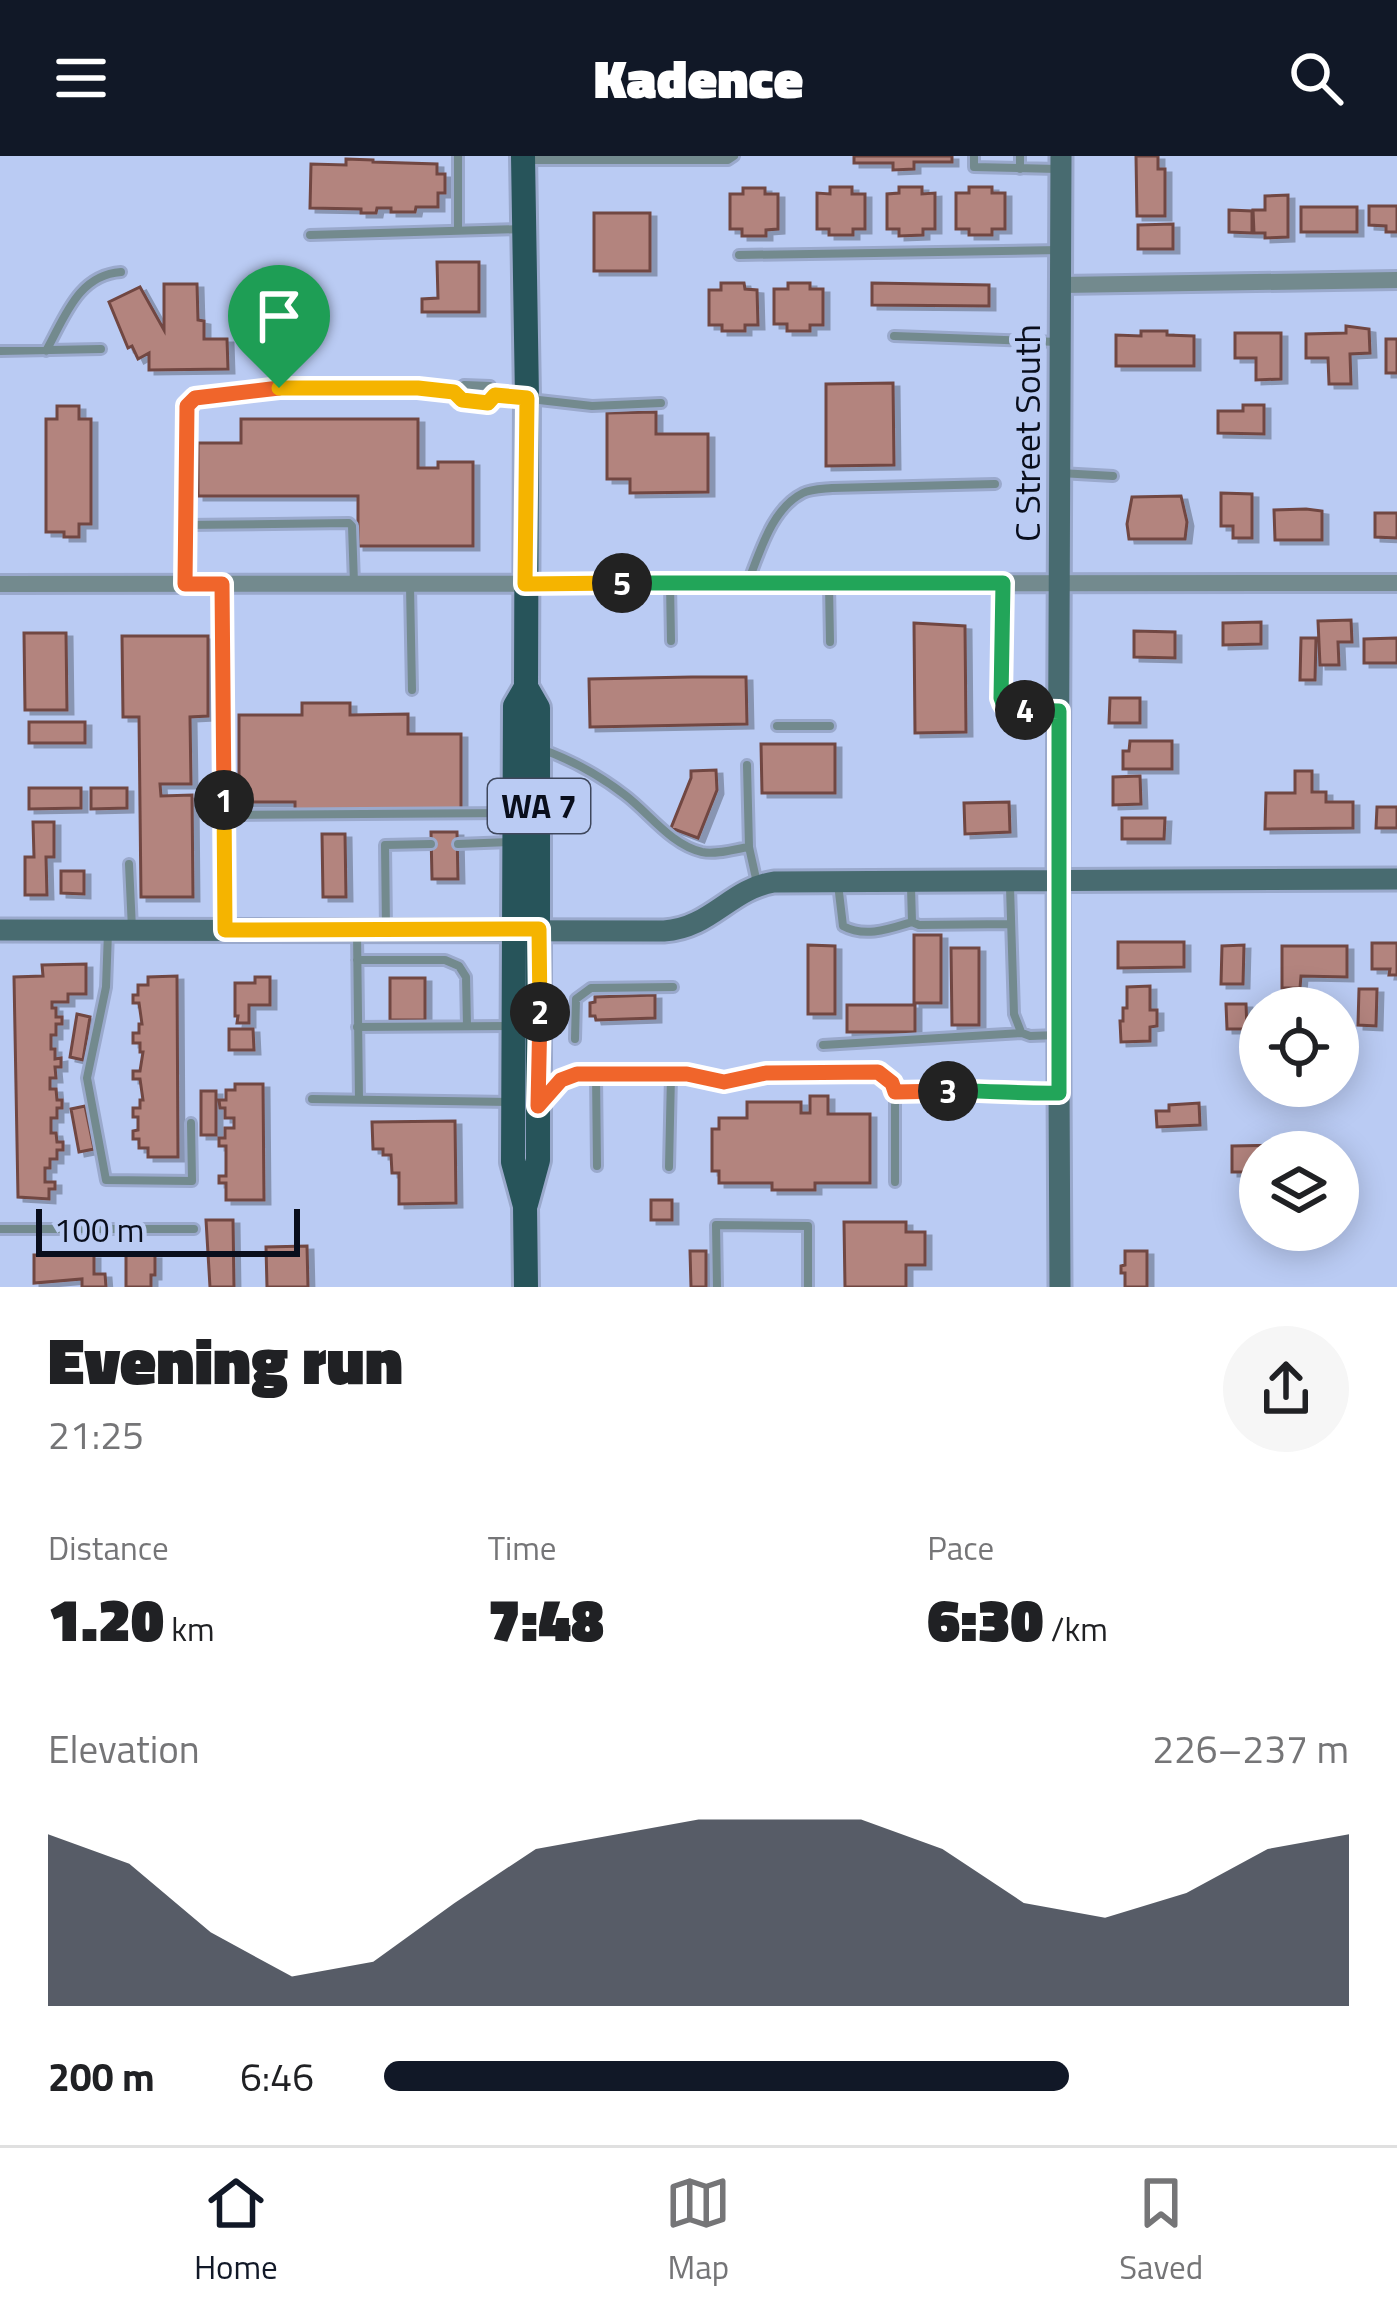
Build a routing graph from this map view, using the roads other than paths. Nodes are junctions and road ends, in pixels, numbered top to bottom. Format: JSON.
{"nodes":[{"id":1,"x":458,"y":156,"type":"edge"},
{"id":2,"x":734,"y":156,"type":"edge"},
{"id":3,"x":974,"y":156,"type":"edge"},
{"id":4,"x":1020,"y":156,"type":"edge"},
{"id":5,"x":523,"y":158,"type":"edge"},
{"id":6,"x":1061,"y":163,"type":"edge"},
{"id":7,"x":1020,"y":169,"type":"junction"},
{"id":8,"x":524,"y":229,"type":"junction"},
{"id":9,"x":458,"y":230,"type":"junction"},
{"id":10,"x":310,"y":235,"type":"dead end"},
{"id":11,"x":1061,"y":250,"type":"junction"},
{"id":12,"x":739,"y":255,"type":"dead end"},
{"id":13,"x":121,"y":272,"type":"dead end"},
{"id":14,"x":1397,"y":280,"type":"edge"},
{"id":15,"x":1061,"y":284,"type":"junction"},
{"id":16,"x":894,"y":336,"type":"dead end"},
{"id":17,"x":1061,"y":343,"type":"junction"},
{"id":18,"x":101,"y":349,"type":"dead end"},
{"id":19,"x":0,"y":351,"type":"edge"},
{"id":20,"x":46,"y":351,"type":"junction"},
{"id":21,"x":454,"y":392,"type":"junction"},
{"id":22,"x":495,"y":395,"type":"junction"},
{"id":23,"x":527,"y":398,"type":"junction"},
{"id":24,"x":661,"y":403,"type":"dead end"},
{"id":25,"x":1060,"y":473,"type":"junction"},
{"id":26,"x":1113,"y":476,"type":"dead end"},
{"id":27,"x":995,"y":484,"type":"dead end"},
{"id":28,"x":184,"y":525,"type":"junction"},
{"id":29,"x":354,"y":583,"type":"junction"},
{"id":30,"x":670,"y":583,"type":"junction"},
{"id":31,"x":747,"y":583,"type":"junction"},
{"id":32,"x":829,"y":583,"type":"junction"},
{"id":33,"x":1003,"y":583,"type":"junction"},
{"id":34,"x":1059,"y":583,"type":"junction"},
{"id":35,"x":1397,"y":583,"type":"edge"},
{"id":36,"x":0,"y":584,"type":"edge"},
{"id":37,"x":185,"y":584,"type":"junction"},
{"id":38,"x":222,"y":584,"type":"junction"},
{"id":39,"x":410,"y":584,"type":"junction"},
{"id":40,"x":525,"y":584,"type":"junction"},
{"id":41,"x":671,"y":641,"type":"dead end"},
{"id":42,"x":830,"y":642,"type":"dead end"},
{"id":43,"x":526,"y":688,"type":"junction"},
{"id":44,"x":412,"y":690,"type":"dead end"},
{"id":45,"x":1059,"y":711,"type":"junction"},
{"id":46,"x":777,"y":726,"type":"dead end"},
{"id":47,"x":830,"y":726,"type":"dead end"},
{"id":48,"x":539,"y":748,"type":"junction"},
{"id":49,"x":747,"y":766,"type":"dead end"},
{"id":50,"x":513,"y":813,"type":"junction"},
{"id":51,"x":224,"y":815,"type":"junction"},
{"id":52,"x":512,"y":842,"type":"junction"},
{"id":53,"x":431,"y":844,"type":"dead end"},
{"id":54,"x":458,"y":844,"type":"dead end"},
{"id":55,"x":749,"y":847,"type":"junction"},
{"id":56,"x":129,"y":864,"type":"dead end"},
{"id":57,"x":1397,"y":879,"type":"edge"},
{"id":58,"x":1058,"y":880,"type":"junction"},
{"id":59,"x":837,"y":881,"type":"junction"},
{"id":60,"x":911,"y":881,"type":"junction"},
{"id":61,"x":1010,"y":881,"type":"junction"},
{"id":62,"x":757,"y":885,"type":"junction"},
{"id":63,"x":912,"y":922,"type":"junction"},
{"id":64,"x":1011,"y":924,"type":"junction"},
{"id":65,"x":539,"y":929,"type":"junction"},
{"id":66,"x":0,"y":930,"type":"edge"},
{"id":67,"x":108,"y":930,"type":"junction"},
{"id":68,"x":132,"y":930,"type":"junction"},
{"id":69,"x":225,"y":930,"type":"junction"},
{"id":70,"x":357,"y":931,"type":"junction"},
{"id":71,"x":386,"y":931,"type":"junction"},
{"id":72,"x":513,"y":931,"type":"junction"},
{"id":73,"x":357,"y":960,"type":"junction"},
{"id":74,"x":673,"y":987,"type":"dead end"},
{"id":75,"x":466,"y":1026,"type":"junction"},
{"id":76,"x":512,"y":1026,"type":"junction"},
{"id":77,"x":357,"y":1027,"type":"junction"},
{"id":78,"x":1022,"y":1033,"type":"junction"},
{"id":79,"x":1060,"y":1035,"type":"junction"},
{"id":80,"x":575,"y":1039,"type":"dead end"},
{"id":81,"x":823,"y":1046,"type":"dead end"},
{"id":82,"x":596,"y":1074,"type":"junction"},
{"id":83,"x":670,"y":1075,"type":"junction"},
{"id":84,"x":895,"y":1092,"type":"junction"},
{"id":85,"x":1059,"y":1093,"type":"junction"},
{"id":86,"x":312,"y":1099,"type":"dead end"},
{"id":87,"x":359,"y":1099,"type":"junction"},
{"id":88,"x":526,"y":1104,"type":"junction"},
{"id":89,"x":191,"y":1123,"type":"dead end"},
{"id":90,"x":597,"y":1166,"type":"dead end"},
{"id":91,"x":669,"y":1167,"type":"dead end"},
{"id":92,"x":895,"y":1182,"type":"dead end"},
{"id":93,"x":0,"y":1229,"type":"edge"},
{"id":94,"x":194,"y":1229,"type":"dead end"},
{"id":95,"x":526,"y":1287,"type":"edge"},
{"id":96,"x":717,"y":1287,"type":"edge"},
{"id":97,"x":808,"y":1287,"type":"edge"},
{"id":98,"x":1060,"y":1287,"type":"edge"}],
"edges":[{"from":1,"to":9,"type":"lane"},
{"from":2,"to":5,"type":"lane"},
{"from":3,"to":7,"type":"lane"},
{"from":4,"to":7,"type":"lane"},
{"from":5,"to":8,"type":"main road","number":"WA 7"},
{"from":6,"to":7,"type":"lane"},
{"from":6,"to":11,"type":"street","name":"C Street South"},
{"from":8,"to":9,"type":"lane"},
{"from":8,"to":23,"type":"main road","number":"WA 7"},
{"from":9,"to":10,"type":"lane"},
{"from":11,"to":12,"type":"lane"},
{"from":11,"to":15,"type":"street","name":"C Street South"},
{"from":13,"to":20,"type":"lane"},
{"from":14,"to":15,"type":"street"},
{"from":15,"to":17,"type":"street","name":"C Street South"},
{"from":16,"to":17,"type":"lane"},
{"from":17,"to":25,"type":"street","name":"C Street South"},
{"from":18,"to":20,"type":"lane"},
{"from":19,"to":20,"type":"lane"},
{"from":21,"to":22,"type":"lane"},
{"from":21,"to":22,"type":"lane"},
{"from":21,"to":28,"type":"lane"},
{"from":22,"to":23,"type":"lane"},
{"from":23,"to":24,"type":"lane"},
{"from":23,"to":40,"type":"main road","number":"WA 7"},
{"from":25,"to":26,"type":"lane"},
{"from":25,"to":34,"type":"street","name":"C Street South"},
{"from":27,"to":31,"type":"lane"},
{"from":28,"to":29,"type":"lane"},
{"from":28,"to":37,"type":"lane"},
{"from":29,"to":38,"type":"street"},
{"from":29,"to":39,"type":"street"},
{"from":30,"to":31,"type":"street"},
{"from":30,"to":40,"type":"street"},
{"from":30,"to":41,"type":"lane"},
{"from":31,"to":32,"type":"street"},
{"from":32,"to":33,"type":"street"},
{"from":32,"to":42,"type":"lane"},
{"from":33,"to":34,"type":"street"},
{"from":33,"to":45,"type":"lane"},
{"from":34,"to":35,"type":"street"},
{"from":34,"to":45,"type":"street","name":"C Street South"},
{"from":36,"to":37,"type":"street"},
{"from":37,"to":38,"type":"street"},
{"from":38,"to":51,"type":"lane"},
{"from":39,"to":40,"type":"street"},
{"from":39,"to":44,"type":"lane"},
{"from":40,"to":43,"type":"main road","number":"WA 7"},
{"from":43,"to":48,"type":"main road","number":"WA 7"},
{"from":43,"to":50,"type":"main road","number":"WA 7"},
{"from":45,"to":58,"type":"street","name":"C Street South"},
{"from":46,"to":47,"type":"lane"},
{"from":48,"to":55,"type":"lane"},
{"from":48,"to":65,"type":"main road","number":"WA 7"},
{"from":49,"to":55,"type":"lane"},
{"from":50,"to":51,"type":"lane"},
{"from":50,"to":52,"type":"main road","number":"WA 7"},
{"from":51,"to":69,"type":"lane"},
{"from":52,"to":54,"type":"lane"},
{"from":52,"to":72,"type":"main road","number":"WA 7"},
{"from":53,"to":71,"type":"lane"},
{"from":55,"to":62,"type":"lane"},
{"from":56,"to":68,"type":"lane"},
{"from":57,"to":58,"type":"street"},
{"from":58,"to":61,"type":"street"},
{"from":58,"to":79,"type":"street","name":"C Street South"},
{"from":59,"to":60,"type":"street"},
{"from":59,"to":62,"type":"street"},
{"from":59,"to":63,"type":"lane"},
{"from":60,"to":61,"type":"street"},
{"from":60,"to":63,"type":"lane"},
{"from":61,"to":64,"type":"lane"},
{"from":62,"to":65,"type":"street"},
{"from":63,"to":64,"type":"lane"},
{"from":64,"to":78,"type":"lane"},
{"from":65,"to":72,"type":"street"},
{"from":65,"to":88,"type":"main road","number":"WA 7"},
{"from":66,"to":67,"type":"street"},
{"from":67,"to":68,"type":"street"},
{"from":67,"to":89,"type":"lane"},
{"from":68,"to":69,"type":"street"},
{"from":69,"to":70,"type":"street"},
{"from":70,"to":71,"type":"street"},
{"from":70,"to":73,"type":"lane"},
{"from":71,"to":72,"type":"street"},
{"from":72,"to":76,"type":"main road","number":"WA 7"},
{"from":73,"to":75,"type":"lane"},
{"from":73,"to":77,"type":"lane"},
{"from":74,"to":80,"type":"lane"},
{"from":75,"to":76,"type":"lane"},
{"from":75,"to":77,"type":"lane"},
{"from":76,"to":88,"type":"main road","number":"WA 7"},
{"from":77,"to":87,"type":"lane"},
{"from":78,"to":79,"type":"lane"},
{"from":78,"to":81,"type":"lane"},
{"from":79,"to":85,"type":"street","name":"C Street South"},
{"from":82,"to":83,"type":"lane"},
{"from":82,"to":88,"type":"lane"},
{"from":82,"to":90,"type":"lane"},
{"from":83,"to":84,"type":"lane"},
{"from":83,"to":91,"type":"lane"},
{"from":84,"to":85,"type":"lane"},
{"from":84,"to":92,"type":"lane"},
{"from":85,"to":98,"type":"street","name":"C Street South"},
{"from":86,"to":87,"type":"lane"},
{"from":87,"to":88,"type":"lane"},
{"from":88,"to":95,"type":"main road","number":"WA 7"},
{"from":93,"to":94,"type":"lane"},
{"from":96,"to":97,"type":"lane"}]}
